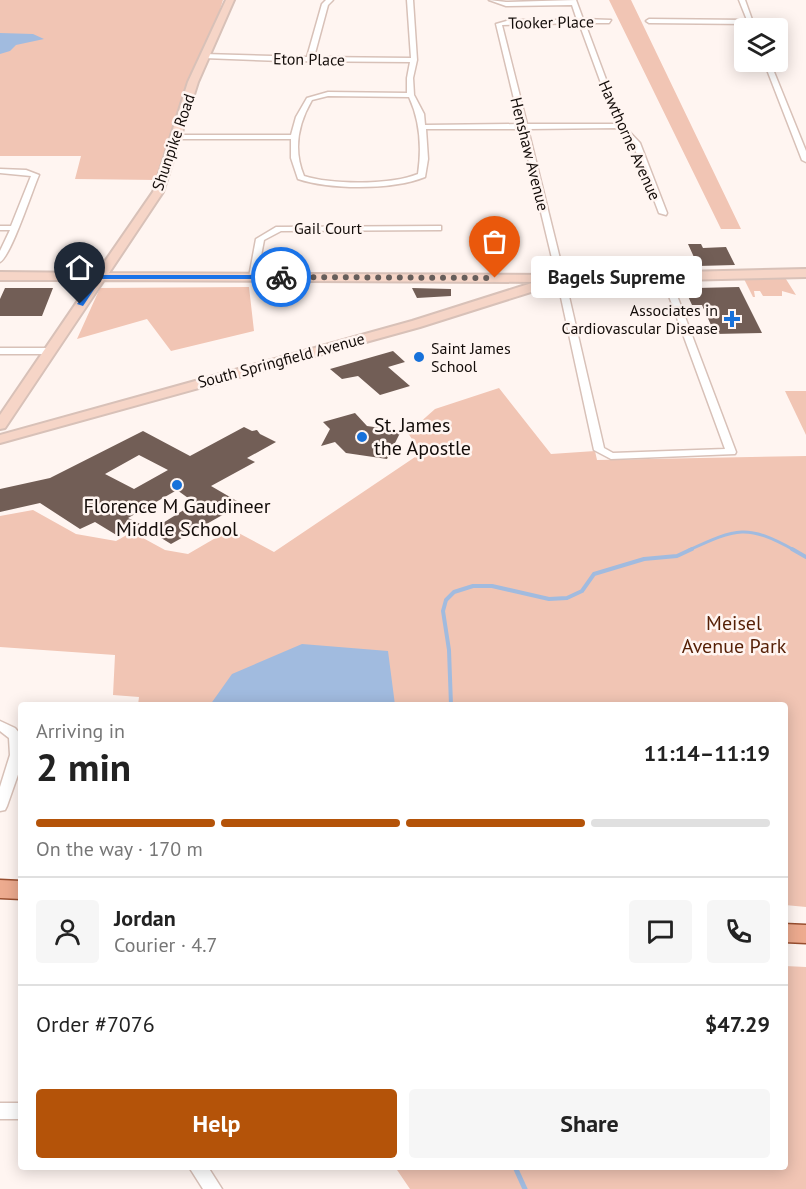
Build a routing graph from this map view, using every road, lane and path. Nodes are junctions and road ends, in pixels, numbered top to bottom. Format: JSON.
{"nodes":[{"id":1,"x":230,"y":0,"type":"edge"},
{"id":2,"x":330,"y":0,"type":"edge"},
{"id":3,"x":410,"y":0,"type":"edge"},
{"id":4,"x":492,"y":0,"type":"edge"},
{"id":5,"x":742,"y":0,"type":"edge"},
{"id":6,"x":574,"y":2,"type":"edge"},
{"id":7,"x":749,"y":18,"type":"edge"},
{"id":8,"x":609,"y":21,"type":"dead end"},
{"id":9,"x":649,"y":21,"type":"dead end"},
{"id":10,"x":581,"y":22,"type":"junction"},
{"id":11,"x":734,"y":24,"type":"edge"},
{"id":12,"x":500,"y":30,"type":"joint"},
{"id":13,"x":204,"y":56,"type":"junction"},
{"id":14,"x":310,"y":59,"type":"junction"},
{"id":15,"x":414,"y":60,"type":"junction"},
{"id":16,"x":771,"y":72,"type":"edge"},
{"id":17,"x":411,"y":95,"type":"junction"},
{"id":18,"x":620,"y":126,"type":"junction"},
{"id":19,"x":422,"y":127,"type":"junction"},
{"id":20,"x":523,"y":127,"type":"junction"},
{"id":21,"x":177,"y":137,"type":"junction"},
{"id":22,"x":295,"y":137,"type":"junction"},
{"id":23,"x":806,"y":160,"type":"edge"},
{"id":24,"x":0,"y":171,"type":"edge"},
{"id":25,"x":663,"y":213,"type":"dead end"},
{"id":26,"x":0,"y":228,"type":"edge"},
{"id":27,"x":14,"y":228,"type":"junction"},
{"id":28,"x":438,"y":228,"type":"dead end"},
{"id":29,"x":0,"y":259,"type":"edge"},
{"id":30,"x":806,"y":273,"type":"edge"},
{"id":31,"x":0,"y":276,"type":"edge"},
{"id":32,"x":99,"y":277,"type":"junction"},
{"id":33,"x":252,"y":277,"type":"junction"},
{"id":34,"x":666,"y":277,"type":"junction"},
{"id":35,"x":561,"y":279,"type":"junction"},
{"id":36,"x":0,"y":351,"type":"edge"},
{"id":37,"x":48,"y":351,"type":"junction"},
{"id":38,"x":0,"y":425,"type":"edge"},
{"id":39,"x":0,"y":439,"type":"edge"},
{"id":40,"x":0,"y":726,"type":"edge"},
{"id":41,"x":0,"y":806,"type":"edge"},
{"id":42,"x":0,"y":889,"type":"edge"},
{"id":43,"x":18,"y":890,"type":"edge"},
{"id":44,"x":788,"y":933,"type":"edge"},
{"id":45,"x":806,"y":934,"type":"edge"},
{"id":46,"x":0,"y":1111,"type":"edge"},
{"id":47,"x":18,"y":1111,"type":"edge"},
{"id":48,"x":200,"y":1170,"type":"edge"},
{"id":49,"x":213,"y":1189,"type":"edge"}],
"edges":[{"from":1,"to":13,"type":"street","name":"Shunpike Road"},
{"from":2,"to":14,"type":"street"},
{"from":3,"to":15,"type":"street"},
{"from":4,"to":6,"type":"street"},
{"from":5,"to":7,"type":"street"},
{"from":6,"to":10,"type":"street","name":"Hawthorne Avenue"},
{"from":8,"to":10,"type":"street","name":"Tooker Place"},
{"from":9,"to":11,"type":"street"},
{"from":10,"to":12,"type":"street","name":"Tooker Place"},
{"from":10,"to":18,"type":"street","name":"Hawthorne Avenue"},
{"from":12,"to":20,"type":"street","name":"Henshaw Avenue"},
{"from":13,"to":14,"type":"street","name":"Eton Place"},
{"from":13,"to":21,"type":"street","name":"Shunpike Road"},
{"from":14,"to":15,"type":"street","name":"Eton Place"},
{"from":15,"to":17,"type":"street"},
{"from":16,"to":23,"type":"street"},
{"from":17,"to":19,"type":"street"},
{"from":17,"to":22,"type":"street"},
{"from":18,"to":20,"type":"street"},
{"from":18,"to":25,"type":"street","name":"Hawthorne Avenue"},
{"from":19,"to":20,"type":"street"},
{"from":19,"to":22,"type":"street"},
{"from":20,"to":35,"type":"street","name":"Henshaw Avenue"},
{"from":21,"to":22,"type":"street"},
{"from":21,"to":32,"type":"street","name":"Shunpike Road"},
{"from":24,"to":27,"type":"street"},
{"from":26,"to":27,"type":"street"},
{"from":27,"to":29,"type":"street"},
{"from":28,"to":33,"type":"street","name":"Gail Court"},
{"from":30,"to":34,"type":"street"},
{"from":31,"to":32,"type":"street"},
{"from":32,"to":33,"type":"street"},
{"from":32,"to":37,"type":"street","name":"Shunpike Road"},
{"from":33,"to":35,"type":"street"},
{"from":34,"to":35,"type":"street"},
{"from":34,"to":35,"type":"street","name":"Henshaw Avenue"},
{"from":35,"to":39,"type":"street","name":"South Springfield Avenue"},
{"from":36,"to":37,"type":"street"},
{"from":37,"to":38,"type":"street","name":"Shunpike Road"},
{"from":40,"to":41,"type":"street"},
{"from":42,"to":43,"type":"main road"},
{"from":44,"to":45,"type":"main road"},
{"from":46,"to":47,"type":"street"},
{"from":48,"to":49,"type":"street"}]}
